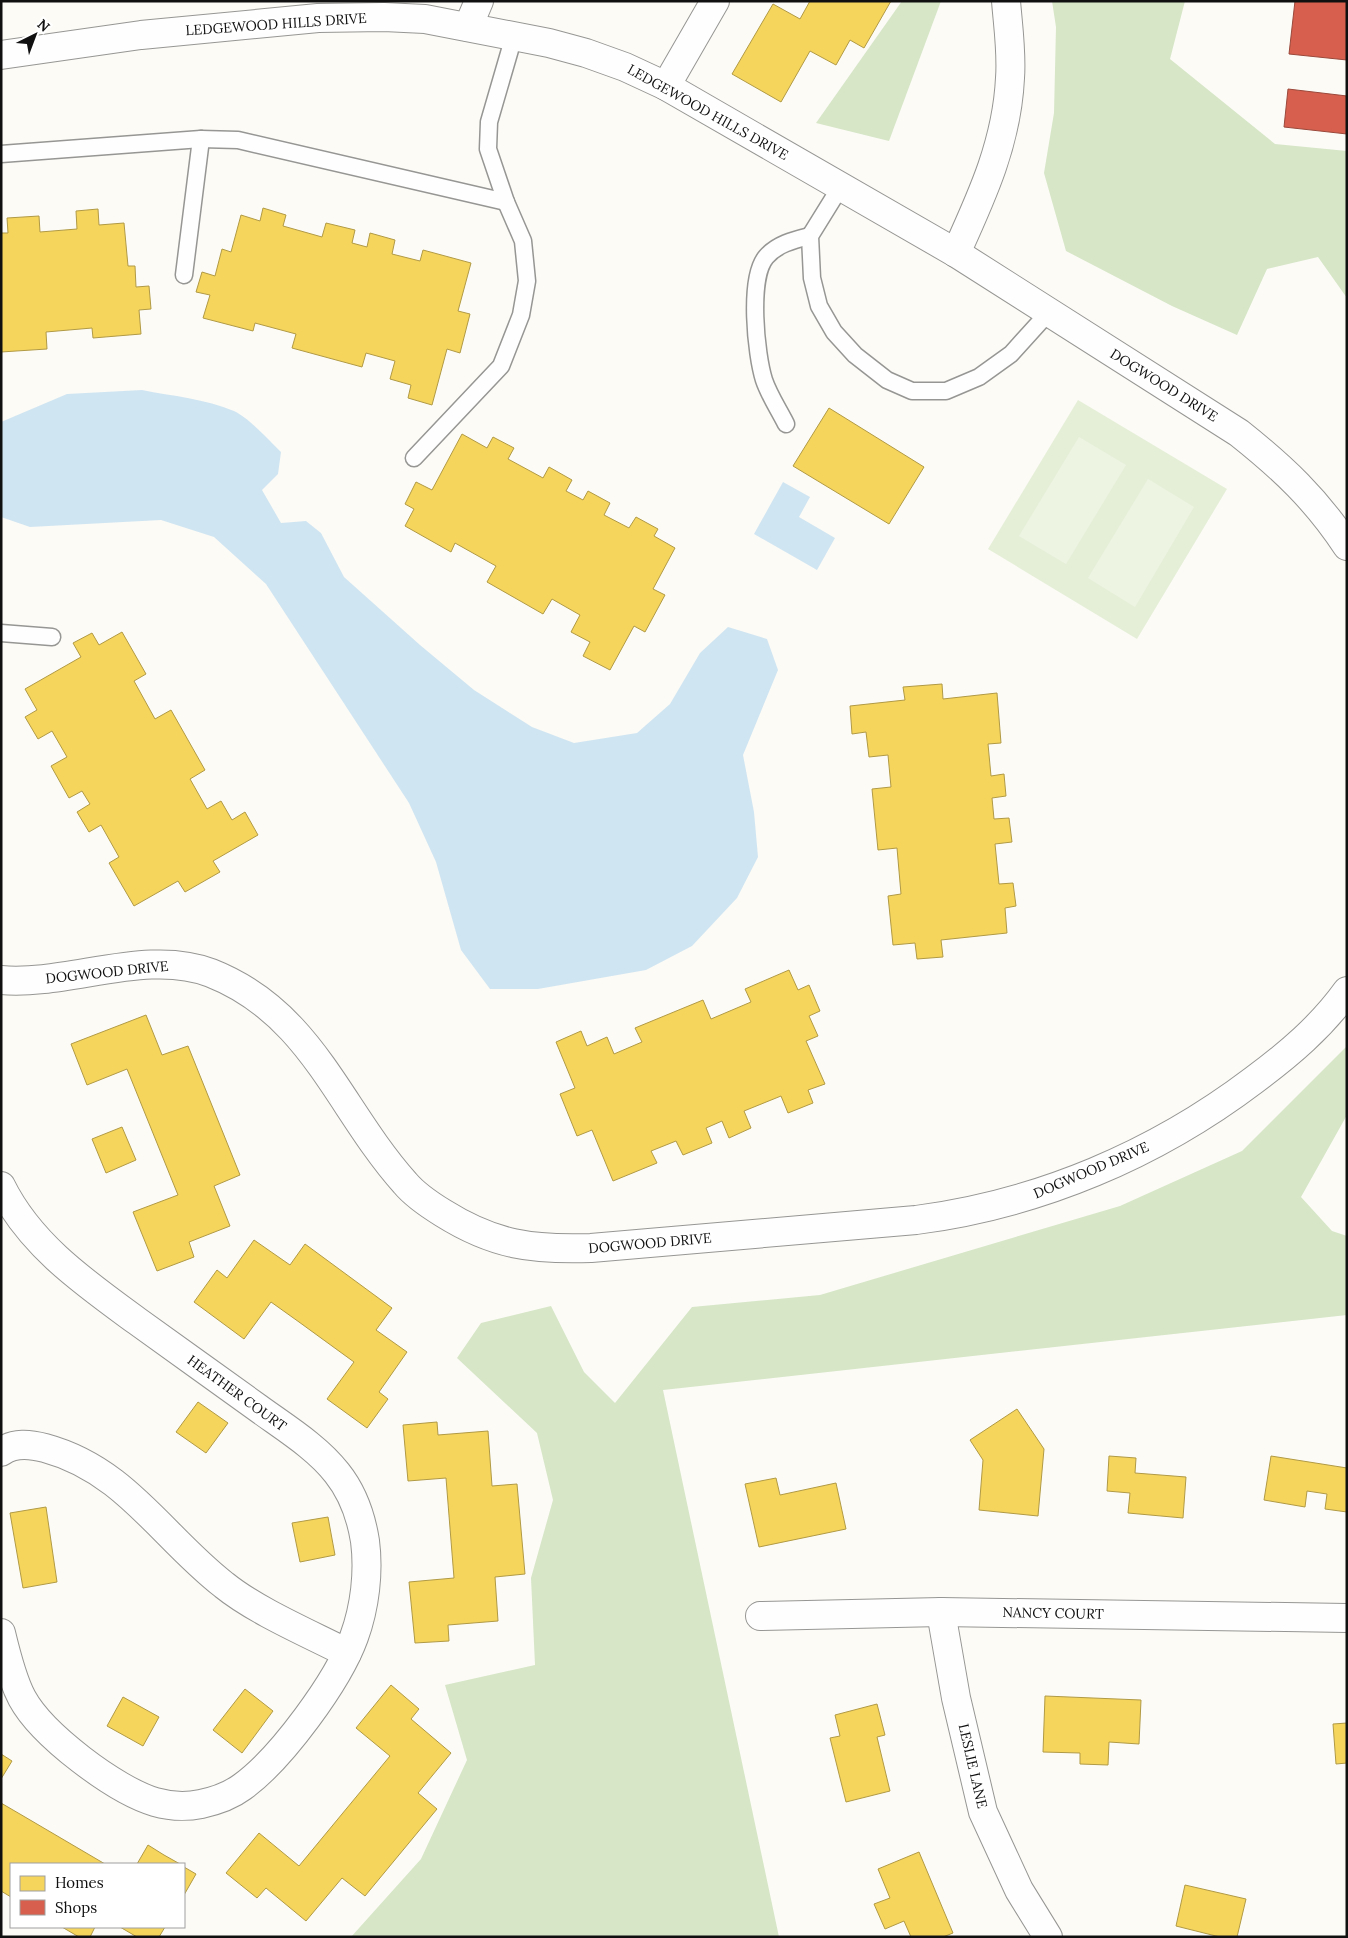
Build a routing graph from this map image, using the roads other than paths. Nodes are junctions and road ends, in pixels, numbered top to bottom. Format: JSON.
{"nodes":[{"id":1,"x":479,"y":1,"type":"edge"},
{"id":2,"x":716,"y":1,"type":"edge"},
{"id":3,"x":1006,"y":1,"type":"edge"},
{"id":4,"x":468,"y":27,"type":"junction"},
{"id":5,"x":514,"y":36,"type":"junction"},
{"id":6,"x":1,"y":55,"type":"edge"},
{"id":7,"x":666,"y":86,"type":"junction"},
{"id":8,"x":201,"y":139,"type":"junction"},
{"id":9,"x":1,"y":154,"type":"edge"},
{"id":10,"x":841,"y":186,"type":"junction"},
{"id":11,"x":506,"y":202,"type":"junction"},
{"id":12,"x":810,"y":236,"type":"junction"},
{"id":13,"x":956,"y":253,"type":"junction"},
{"id":14,"x":184,"y":275,"type":"dead end"},
{"id":15,"x":1049,"y":312,"type":"junction"},
{"id":16,"x":786,"y":424,"type":"dead end"},
{"id":17,"x":414,"y":458,"type":"dead end"},
{"id":18,"x":1347,"y":546,"type":"edge"},
{"id":19,"x":1,"y":633,"type":"edge"},
{"id":20,"x":52,"y":637,"type":"dead end"},
{"id":21,"x":1,"y":980,"type":"edge"},
{"id":22,"x":1347,"y":991,"type":"edge"},
{"id":23,"x":1,"y":1186,"type":"edge"},
{"id":24,"x":1,"y":1452,"type":"edge"},
{"id":25,"x":942,"y":1612,"type":"junction"},
{"id":26,"x":760,"y":1616,"type":"dead end"},
{"id":27,"x":1347,"y":1618,"type":"edge"},
{"id":28,"x":1,"y":1633,"type":"edge"},
{"id":29,"x":347,"y":1653,"type":"junction"},
{"id":30,"x":1048,"y":1937,"type":"edge"}],
"edges":[{"from":1,"to":4,"type":"street"},
{"from":2,"to":7,"type":"street"},
{"from":3,"to":13,"type":"street"},
{"from":4,"to":5,"type":"street","name":"LEDGEWOOD HILLS DRIVE"},
{"from":4,"to":6,"type":"street","name":"LEDGEWOOD HILLS DRIVE"},
{"from":5,"to":7,"type":"street","name":"LEDGEWOOD HILLS DRIVE"},
{"from":5,"to":11,"type":"lane"},
{"from":7,"to":10,"type":"street","name":"LEDGEWOOD HILLS DRIVE"},
{"from":8,"to":9,"type":"lane"},
{"from":8,"to":11,"type":"lane"},
{"from":8,"to":14,"type":"lane"},
{"from":10,"to":12,"type":"lane"},
{"from":10,"to":13,"type":"street","name":"LEDGEWOOD HILLS DRIVE"},
{"from":11,"to":17,"type":"lane"},
{"from":12,"to":15,"type":"lane"},
{"from":12,"to":16,"type":"lane"},
{"from":13,"to":15,"type":"street","name":"DOGWOOD DRIVE"},
{"from":15,"to":18,"type":"street","name":"DOGWOOD DRIVE"},
{"from":19,"to":20,"type":"lane"},
{"from":21,"to":22,"type":"street","name":"DOGWOOD DRIVE"},
{"from":23,"to":29,"type":"street","name":"HEATHER COURT"},
{"from":24,"to":29,"type":"street"},
{"from":25,"to":26,"type":"street","name":"NANCY COURT"},
{"from":25,"to":27,"type":"street","name":"NANCY COURT"},
{"from":25,"to":30,"type":"street","name":"LESLIE LANE"},
{"from":28,"to":29,"type":"street","name":"HEATHER COURT"}]}
